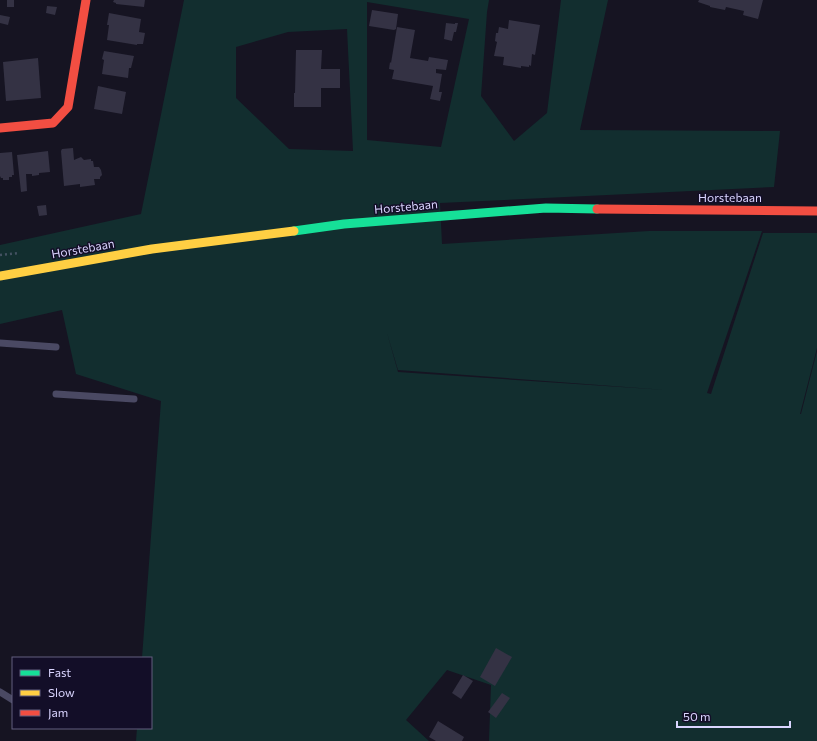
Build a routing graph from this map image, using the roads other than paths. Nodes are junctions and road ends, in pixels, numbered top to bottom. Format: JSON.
{"nodes":[{"id":1,"x":86,"y":0,"type":"edge"},
{"id":2,"x":0,"y":128,"type":"edge"},
{"id":3,"x":817,"y":211,"type":"edge"},
{"id":4,"x":0,"y":276,"type":"edge"},
{"id":5,"x":0,"y":343,"type":"edge"},
{"id":6,"x":56,"y":347,"type":"dead end"},
{"id":7,"x":56,"y":394,"type":"dead end"},
{"id":8,"x":134,"y":399,"type":"dead end"},
{"id":9,"x":0,"y":692,"type":"edge"},
{"id":10,"x":12,"y":699,"type":"edge"}],
"edges":[{"from":1,"to":2,"type":"street"},
{"from":3,"to":4,"type":"street","name":"Horstebaan"},
{"from":5,"to":6,"type":"lane"},
{"from":7,"to":8,"type":"lane"},
{"from":9,"to":10,"type":"lane"}]}
